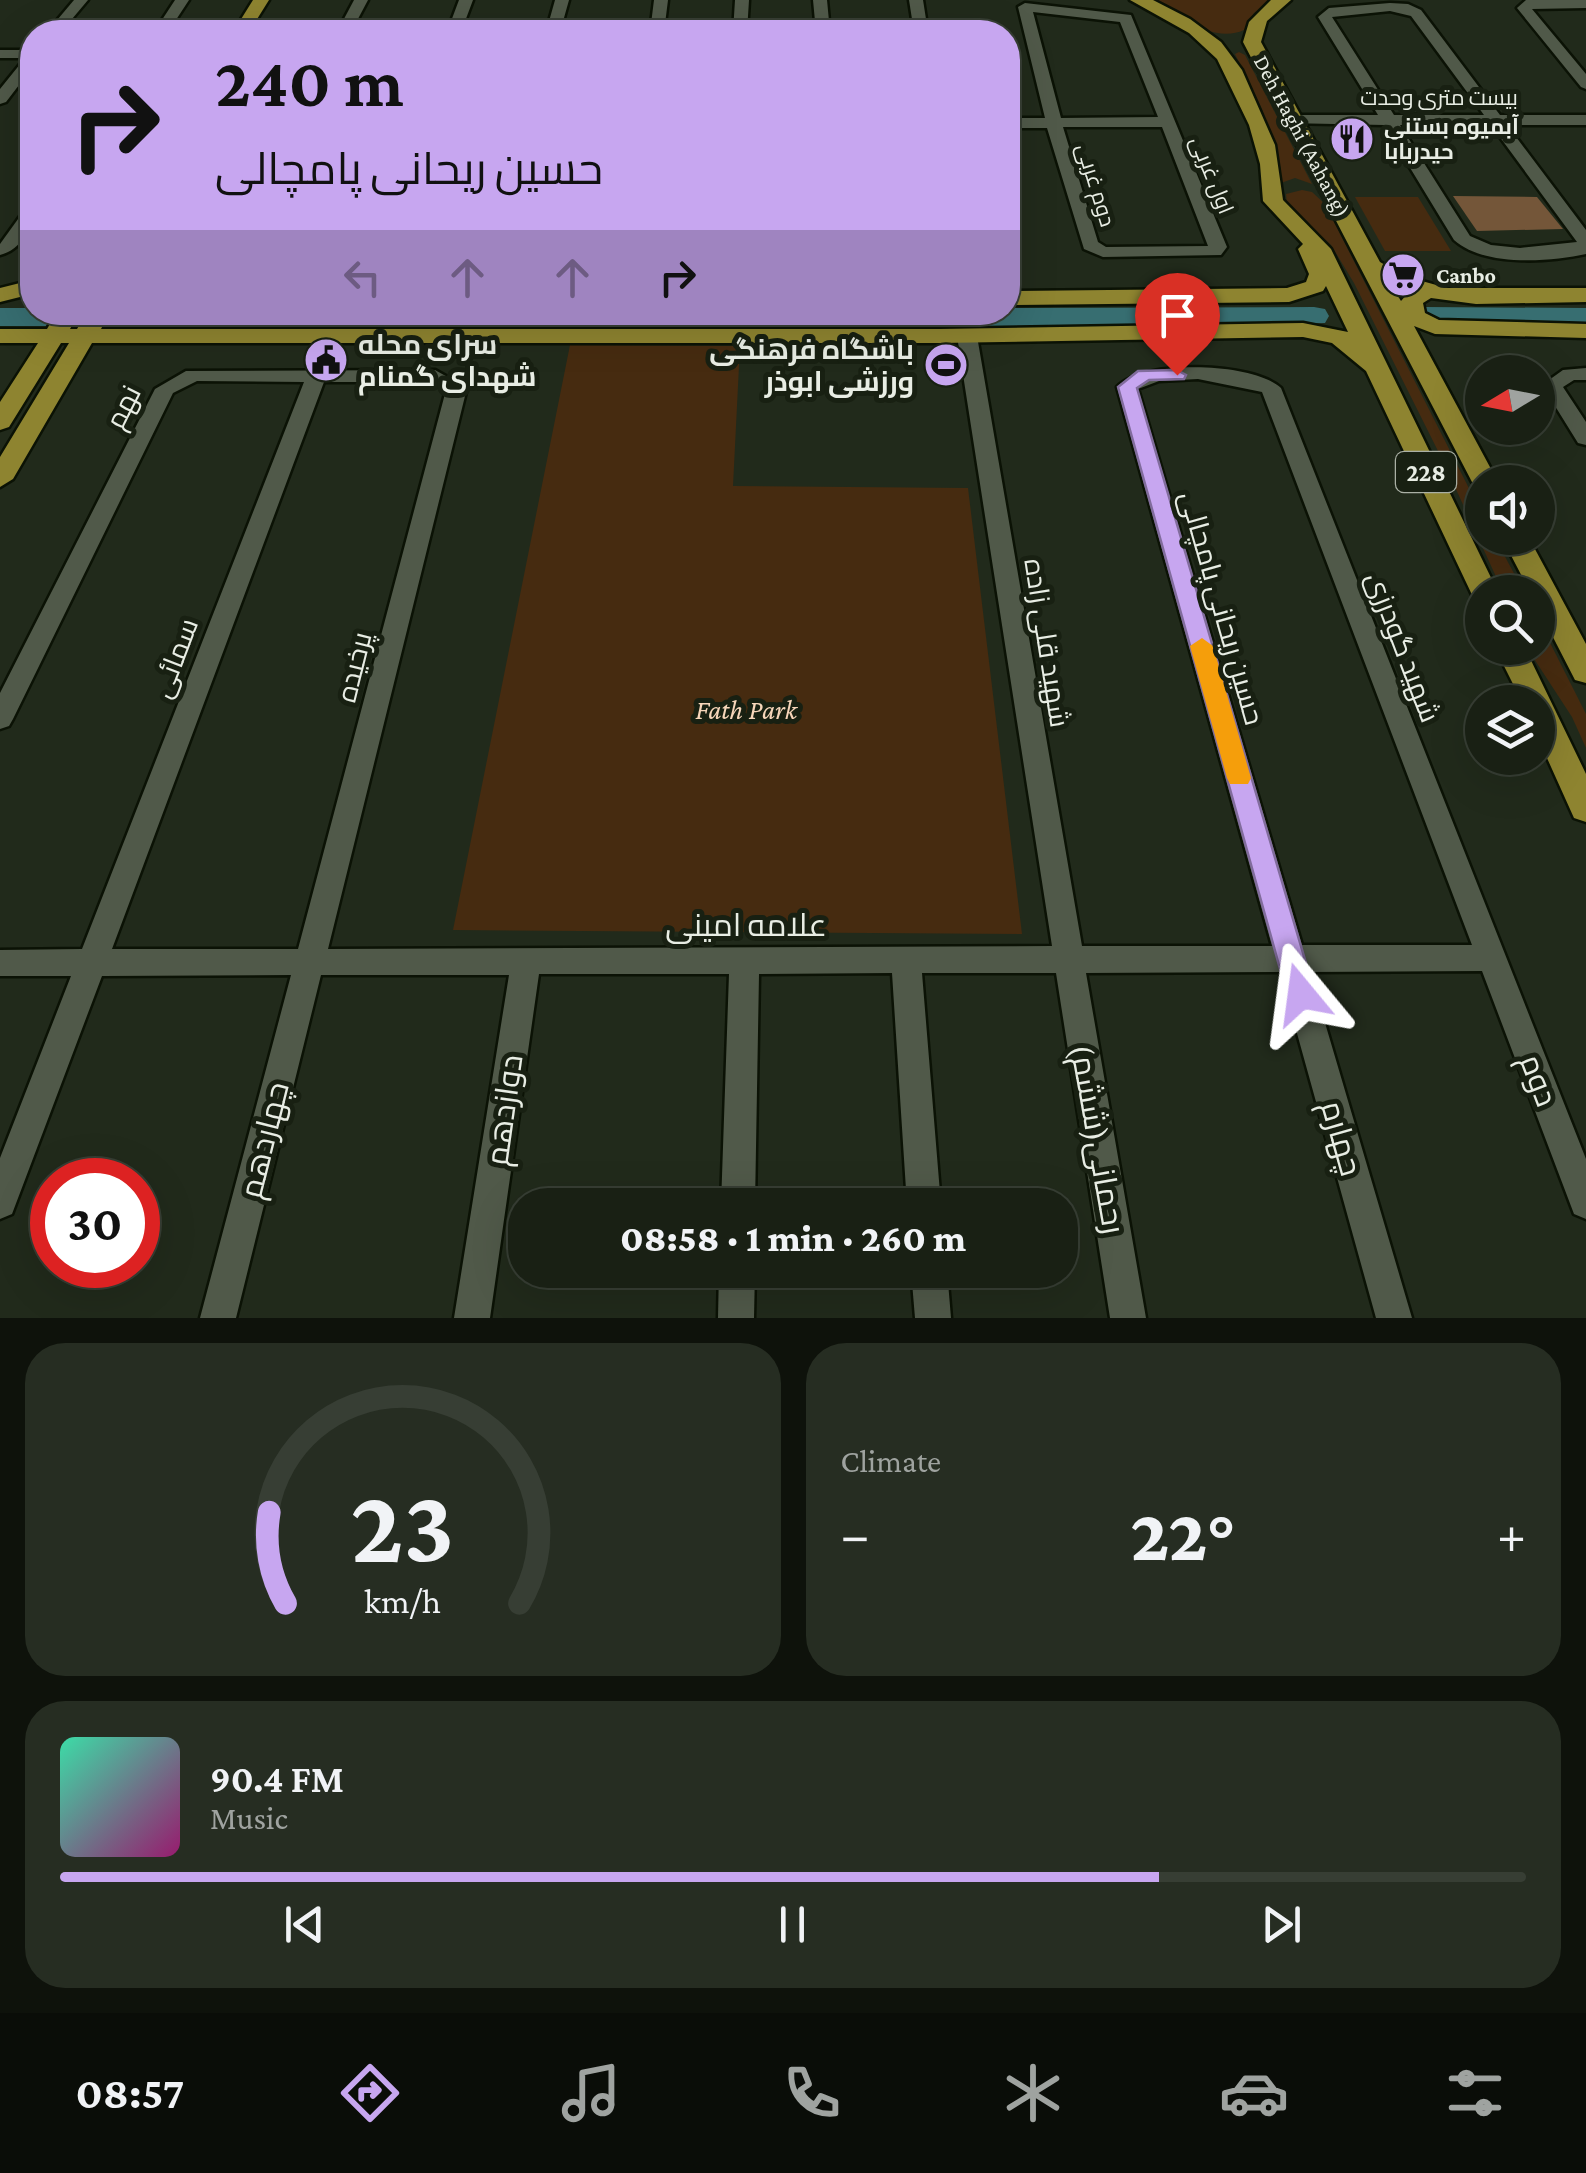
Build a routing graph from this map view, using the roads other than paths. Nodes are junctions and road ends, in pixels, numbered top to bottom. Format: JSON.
{"nodes":[{"id":1,"x":81,"y":0,"type":"edge"},
{"id":2,"x":1093,"y":0,"type":"edge"},
{"id":3,"x":1283,"y":0,"type":"edge"},
{"id":4,"x":1586,"y":4,"type":"edge"},
{"id":5,"x":1129,"y":8,"type":"edge"},
{"id":6,"x":64,"y":20,"type":"edge"},
{"id":7,"x":1257,"y":53,"type":"junction"},
{"id":8,"x":1222,"y":54,"type":"junction"},
{"id":9,"x":20,"y":72,"type":"edge"},
{"id":10,"x":1586,"y":84,"type":"edge"},
{"id":11,"x":0,"y":99,"type":"edge"},
{"id":12,"x":1292,"y":120,"type":"junction"},
{"id":13,"x":1389,"y":120,"type":"junction"},
{"id":14,"x":1498,"y":120,"type":"junction"},
{"id":15,"x":1586,"y":120,"type":"edge"},
{"id":16,"x":1166,"y":122,"type":"junction"},
{"id":17,"x":1020,"y":123,"type":"edge"},
{"id":18,"x":1054,"y":123,"type":"junction"},
{"id":19,"x":20,"y":229,"type":"edge"},
{"id":20,"x":1302,"y":232,"type":"junction"},
{"id":21,"x":1586,"y":242,"type":"edge"},
{"id":22,"x":0,"y":250,"type":"edge"},
{"id":23,"x":1103,"y":252,"type":"joint"},
{"id":24,"x":1374,"y":272,"type":"junction"},
{"id":25,"x":1433,"y":294,"type":"junction"},
{"id":26,"x":1289,"y":295,"type":"junction"},
{"id":27,"x":1586,"y":295,"type":"edge"},
{"id":28,"x":1020,"y":298,"type":"edge"},
{"id":29,"x":57,"y":325,"type":"edge"},
{"id":30,"x":72,"y":325,"type":"edge"},
{"id":31,"x":73,"y":325,"type":"edge"},
{"id":32,"x":88,"y":325,"type":"edge"},
{"id":33,"x":1480,"y":329,"type":"junction"},
{"id":34,"x":1303,"y":330,"type":"junction"},
{"id":35,"x":1586,"y":331,"type":"edge"},
{"id":36,"x":6,"y":336,"type":"edge"},
{"id":37,"x":967,"y":336,"type":"junction"},
{"id":38,"x":1373,"y":359,"type":"junction"},
{"id":39,"x":1420,"y":360,"type":"junction"},
{"id":40,"x":1586,"y":374,"type":"edge"},
{"id":41,"x":316,"y":376,"type":"junction"},
{"id":42,"x":1241,"y":376,"type":"joint"},
{"id":43,"x":457,"y":388,"type":"joint"},
{"id":44,"x":0,"y":422,"type":"edge"},
{"id":45,"x":1586,"y":438,"type":"edge"},
{"id":46,"x":1476,"y":465,"type":"edge"},
{"id":47,"x":0,"y":479,"type":"edge"},
{"id":48,"x":1523,"y":555,"type":"edge"},
{"id":49,"x":1476,"y":575,"type":"edge"},
{"id":50,"x":1586,"y":672,"type":"edge"},
{"id":51,"x":0,"y":719,"type":"edge"},
{"id":52,"x":1555,"y":726,"type":"edge"},
{"id":53,"x":1555,"y":739,"type":"edge"},
{"id":54,"x":1586,"y":766,"type":"edge"},
{"id":55,"x":1586,"y":808,"type":"edge"},
{"id":56,"x":1291,"y":958,"type":"junction"},
{"id":57,"x":1492,"y":958,"type":"junction"},
{"id":58,"x":1067,"y":959,"type":"junction"},
{"id":59,"x":744,"y":960,"type":"junction"},
{"id":60,"x":906,"y":960,"type":"junction"},
{"id":61,"x":526,"y":961,"type":"junction"},
{"id":62,"x":0,"y":962,"type":"edge"},
{"id":63,"x":90,"y":962,"type":"junction"},
{"id":64,"x":309,"y":962,"type":"junction"},
{"id":65,"x":738,"y":1188,"type":"edge"},
{"id":66,"x":923,"y":1188,"type":"edge"},
{"id":67,"x":0,"y":1202,"type":"edge"},
{"id":68,"x":1586,"y":1202,"type":"edge"},
{"id":69,"x":737,"y":1288,"type":"edge"},
{"id":70,"x":930,"y":1288,"type":"edge"},
{"id":71,"x":218,"y":1318,"type":"edge"},
{"id":72,"x":472,"y":1318,"type":"edge"},
{"id":73,"x":736,"y":1318,"type":"edge"},
{"id":74,"x":932,"y":1318,"type":"edge"},
{"id":75,"x":1128,"y":1318,"type":"edge"},
{"id":76,"x":1394,"y":1318,"type":"edge"}],
"edges":[{"from":1,"to":6,"type":"street"},
{"from":2,"to":5,"type":"street"},
{"from":3,"to":7,"type":"main road","name":"Deh Haghi (Aahang)"},
{"from":4,"to":10,"type":"street"},
{"from":5,"to":8,"type":"main road","name":"Deh Haghi (Aahang)","number":"228"},
{"from":5,"to":16,"type":"street"},
{"from":5,"to":18,"type":"street","name":"دوم غربی"},
{"from":7,"to":8,"type":"main road"},
{"from":7,"to":12,"type":"main road","name":"Deh Haghi (Aahang)","number":"228"},
{"from":8,"to":20,"type":"main road","name":"Deh Haghi (Aahang)","number":"228"},
{"from":9,"to":11,"type":"street"},
{"from":12,"to":13,"type":"street","name":"بیست متری وحدت"},
{"from":12,"to":24,"type":"main road","name":"Deh Haghi (Aahang)","number":"228"},
{"from":13,"to":14,"type":"street","name":"بیست متری وحدت"},
{"from":13,"to":14,"type":"street"},
{"from":13,"to":21,"type":"street"},
{"from":14,"to":15,"type":"street","name":"بیست متری وحدت"},
{"from":14,"to":21,"type":"street"},
{"from":16,"to":18,"type":"street"},
{"from":16,"to":23,"type":"street","name":"اول غربی"},
{"from":17,"to":18,"type":"street"},
{"from":18,"to":23,"type":"street","name":"دوم غربی"},
{"from":19,"to":22,"type":"street"},
{"from":20,"to":26,"type":"main road"},
{"from":20,"to":38,"type":"main road","name":"Deh Haghi (Aahang)","number":"228"},
{"from":24,"to":25,"type":"main road"},
{"from":24,"to":39,"type":"main road","number":"228"},
{"from":25,"to":27,"type":"main road"},
{"from":25,"to":33,"type":"main road"},
{"from":26,"to":28,"type":"main road"},
{"from":26,"to":34,"type":"main road"},
{"from":29,"to":36,"type":"main road"},
{"from":30,"to":44,"type":"main road"},
{"from":31,"to":47,"type":"main road"},
{"from":32,"to":37,"type":"main road"},
{"from":33,"to":35,"type":"main road"},
{"from":33,"to":39,"type":"main road"},
{"from":34,"to":37,"type":"main road"},
{"from":34,"to":38,"type":"main road"},
{"from":37,"to":58,"type":"street","name":"شهید قلی زاده"},
{"from":38,"to":49,"type":"main road","number":"228"},
{"from":39,"to":46,"type":"main road","number":"228"},
{"from":40,"to":45,"type":"street"},
{"from":41,"to":43,"type":"street","name":"نهم"},
{"from":41,"to":51,"type":"street","name":"نهم"},
{"from":41,"to":63,"type":"street","name":"سمائی"},
{"from":42,"to":56,"type":"street","name":"حسین ریحانی پامچالی"},
{"from":42,"to":57,"type":"street","name":"شهید گودرزی"},
{"from":43,"to":64,"type":"street","name":"پرخیده"},
{"from":48,"to":50,"type":"main road"},
{"from":52,"to":54,"type":"main road"},
{"from":53,"to":55,"type":"main road"},
{"from":56,"to":57,"type":"street","name":"علامه امینی"},
{"from":56,"to":58,"type":"street","name":"علامه امینی"},
{"from":56,"to":76,"type":"street","name":"چهارم"},
{"from":57,"to":68,"type":"street","name":"دوم"},
{"from":58,"to":60,"type":"street","name":"علامه امینی"},
{"from":58,"to":75,"type":"street","name":"رحمانی(ششم)"},
{"from":59,"to":60,"type":"street","name":"علامه امینی"},
{"from":59,"to":61,"type":"street","name":"علامه امینی"},
{"from":59,"to":65,"type":"street"},
{"from":60,"to":66,"type":"street"},
{"from":61,"to":64,"type":"street","name":"علامه امینی"},
{"from":61,"to":72,"type":"street","name":"دوازدهم"},
{"from":62,"to":63,"type":"street","name":"علامه امینی"},
{"from":63,"to":64,"type":"street","name":"علامه امینی"},
{"from":63,"to":67,"type":"street","name":"سمائی"},
{"from":64,"to":71,"type":"street","name":"چهاردهم"},
{"from":69,"to":73,"type":"street"},
{"from":70,"to":74,"type":"street"}]}
